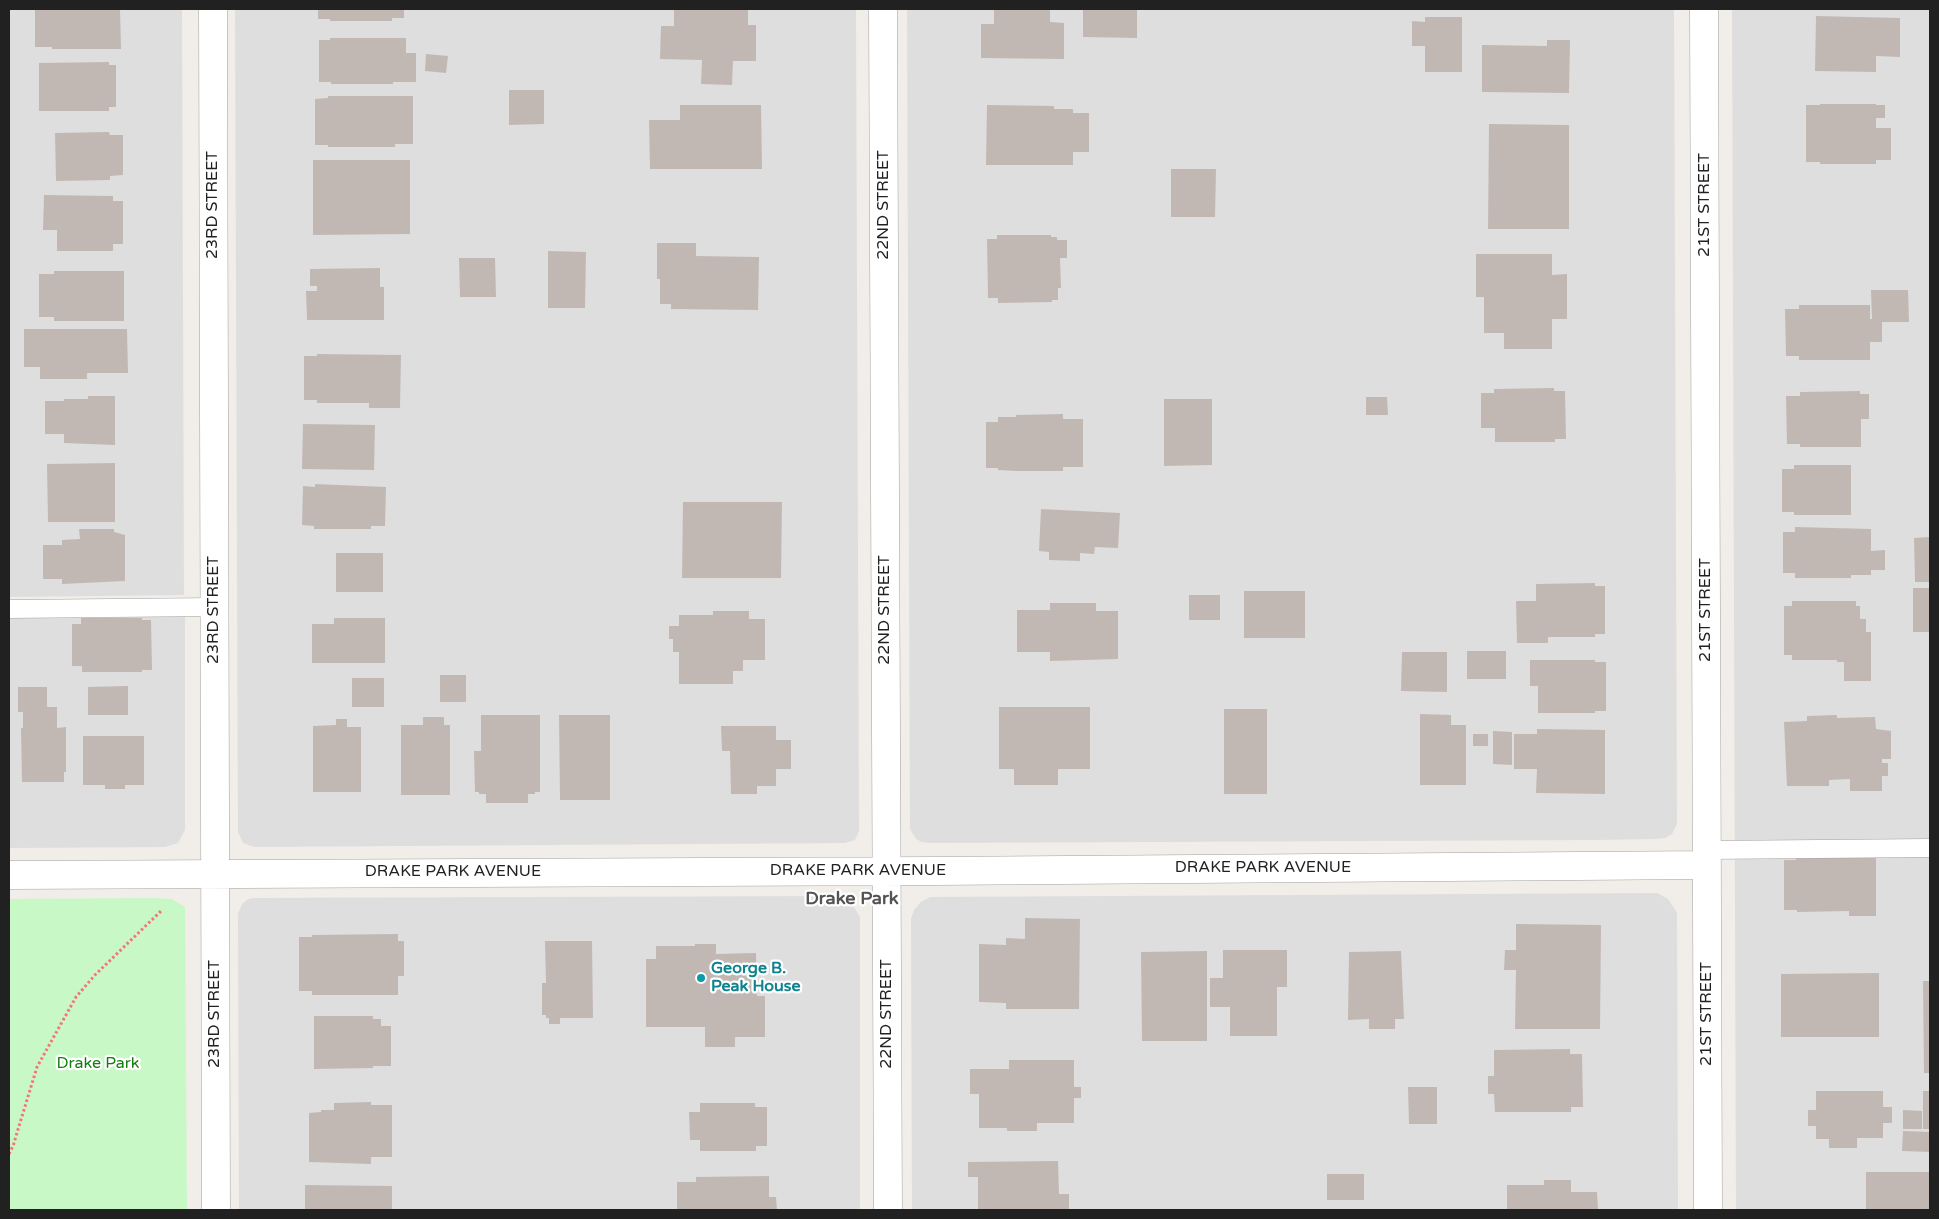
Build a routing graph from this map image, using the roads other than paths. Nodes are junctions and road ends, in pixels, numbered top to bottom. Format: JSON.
{"nodes":[{"id":1,"x":213,"y":9,"type":"edge"},
{"id":2,"x":883,"y":9,"type":"edge"},
{"id":3,"x":1704,"y":9,"type":"edge"},
{"id":4,"x":214,"y":607,"type":"junction"},
{"id":5,"x":9,"y":609,"type":"edge"},
{"id":6,"x":1930,"y":848,"type":"edge"},
{"id":7,"x":1707,"y":857,"type":"junction"},
{"id":8,"x":886,"y":871,"type":"junction"},
{"id":9,"x":215,"y":873,"type":"junction"},
{"id":10,"x":9,"y":875,"type":"edge"},
{"id":11,"x":216,"y":1210,"type":"edge"},
{"id":12,"x":888,"y":1210,"type":"edge"},
{"id":13,"x":1708,"y":1210,"type":"edge"}],
"edges":[{"from":1,"to":4,"type":"street","name":"23RD STREET"},
{"from":2,"to":8,"type":"street","name":"22ND STREET"},
{"from":3,"to":7,"type":"street","name":"21ST STREET"},
{"from":4,"to":5,"type":"lane"},
{"from":4,"to":9,"type":"street","name":"23RD STREET"},
{"from":6,"to":7,"type":"lane"},
{"from":7,"to":8,"type":"street","name":"DRAKE PARK AVENUE"},
{"from":7,"to":13,"type":"street","name":"21ST STREET"},
{"from":8,"to":9,"type":"street","name":"DRAKE PARK AVENUE"},
{"from":8,"to":12,"type":"street","name":"22ND STREET"},
{"from":9,"to":10,"type":"street","name":"DRAKE PARK AVENUE"},
{"from":9,"to":11,"type":"street","name":"23RD STREET"}]}
